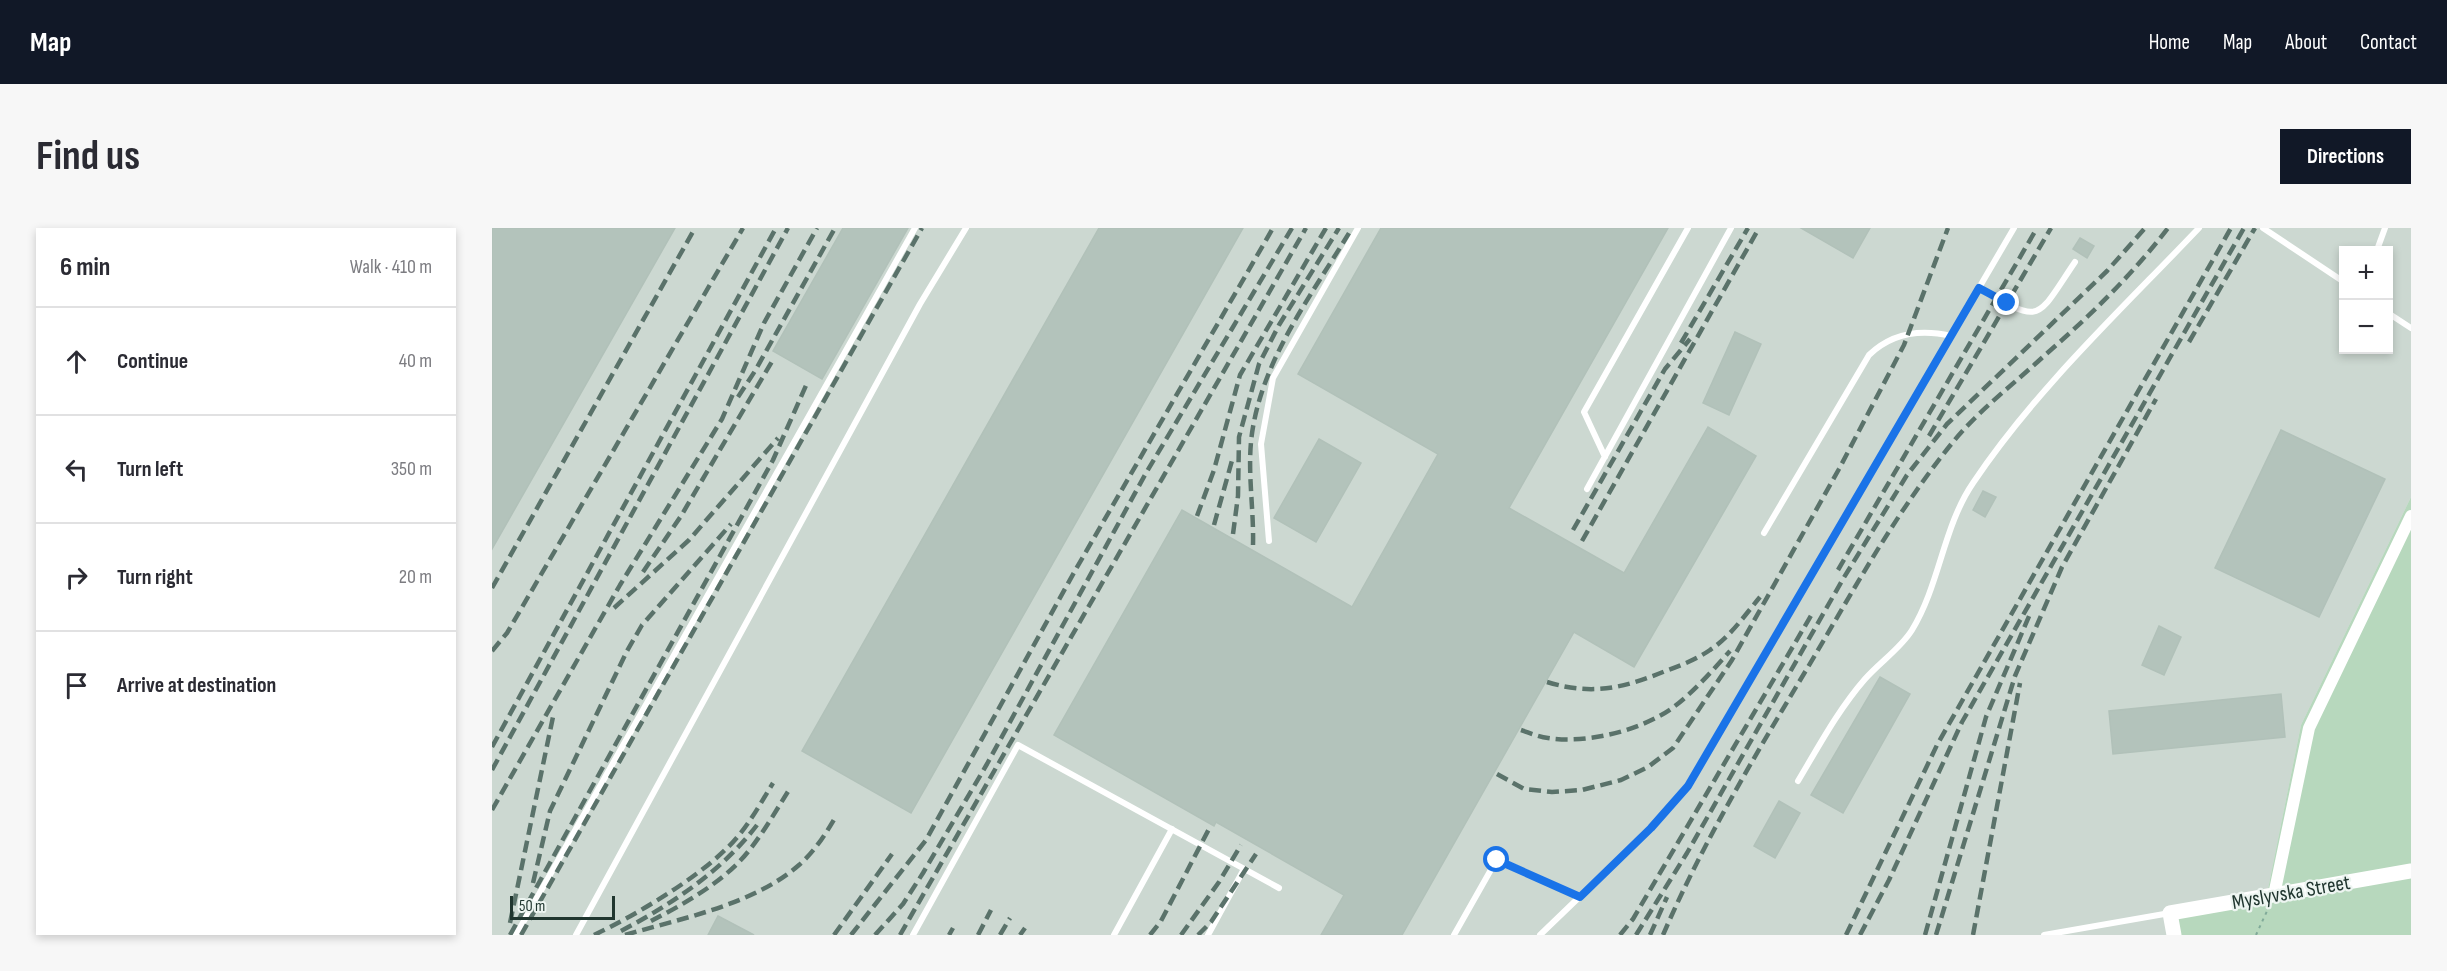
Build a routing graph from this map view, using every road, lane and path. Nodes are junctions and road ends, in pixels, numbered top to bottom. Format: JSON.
{"nodes":[{"id":1,"x":915,"y":228,"type":"edge"},
{"id":2,"x":966,"y":228,"type":"edge"},
{"id":3,"x":1358,"y":228,"type":"edge"},
{"id":4,"x":1688,"y":228,"type":"edge"},
{"id":5,"x":1731,"y":228,"type":"edge"},
{"id":6,"x":2014,"y":228,"type":"edge"},
{"id":7,"x":2199,"y":228,"type":"edge"},
{"id":8,"x":2263,"y":228,"type":"edge"},
{"id":9,"x":2385,"y":228,"type":"edge"},
{"id":10,"x":2378,"y":246,"type":"edge"},
{"id":11,"x":2075,"y":262,"type":"dead end"},
{"id":12,"x":2339,"y":279,"type":"edge"},
{"id":13,"x":1979,"y":288,"type":"junction"},
{"id":14,"x":2393,"y":316,"type":"edge"},
{"id":15,"x":2411,"y":328,"type":"edge"},
{"id":16,"x":1951,"y":336,"type":"junction"},
{"id":17,"x":1605,"y":457,"type":"junction"},
{"id":18,"x":1587,"y":489,"type":"dead end"},
{"id":19,"x":2411,"y":516,"type":"edge"},
{"id":20,"x":1764,"y":533,"type":"dead end"},
{"id":21,"x":1269,"y":541,"type":"dead end"},
{"id":22,"x":1798,"y":781,"type":"dead end"},
{"id":23,"x":1172,"y":829,"type":"junction"},
{"id":24,"x":1244,"y":869,"type":"junction"},
{"id":25,"x":2411,"y":871,"type":"edge"},
{"id":26,"x":1279,"y":888,"type":"dead end"},
{"id":27,"x":2274,"y":895,"type":"junction"},
{"id":28,"x":1580,"y":897,"type":"junction"},
{"id":29,"x":2170,"y":913,"type":"junction"},
{"id":30,"x":516,"y":935,"type":"edge"},
{"id":31,"x":576,"y":935,"type":"edge"},
{"id":32,"x":913,"y":935,"type":"edge"},
{"id":33,"x":1114,"y":935,"type":"edge"},
{"id":34,"x":1208,"y":935,"type":"edge"},
{"id":35,"x":1454,"y":935,"type":"edge"},
{"id":36,"x":1540,"y":935,"type":"edge"},
{"id":37,"x":2044,"y":935,"type":"edge"},
{"id":38,"x":2174,"y":935,"type":"edge"},
{"id":39,"x":2256,"y":935,"type":"edge"}],
"edges":[{"from":1,"to":30,"type":"lane"},
{"from":2,"to":31,"type":"lane"},
{"from":3,"to":21,"type":"lane"},
{"from":4,"to":17,"type":"lane"},
{"from":5,"to":17,"type":"lane"},
{"from":6,"to":13,"type":"lane"},
{"from":7,"to":22,"type":"lane"},
{"from":8,"to":12,"type":"lane"},
{"from":9,"to":10,"type":"lane"},
{"from":11,"to":13,"type":"lane"},
{"from":13,"to":16,"type":"lane"},
{"from":14,"to":15,"type":"lane"},
{"from":16,"to":20,"type":"lane"},
{"from":16,"to":28,"type":"lane"},
{"from":17,"to":18,"type":"lane"},
{"from":19,"to":27,"type":"street"},
{"from":23,"to":24,"type":"lane"},
{"from":23,"to":32,"type":"lane"},
{"from":23,"to":33,"type":"lane"},
{"from":24,"to":26,"type":"lane"},
{"from":24,"to":34,"type":"lane"},
{"from":25,"to":27,"type":"street","name":"Myslyvska Street"},
{"from":27,"to":29,"type":"street","name":"Myslyvska Street"},
{"from":27,"to":39,"type":"path"},
{"from":28,"to":35,"type":"lane"},
{"from":28,"to":36,"type":"lane"},
{"from":29,"to":37,"type":"lane"},
{"from":29,"to":38,"type":"street"}]}
